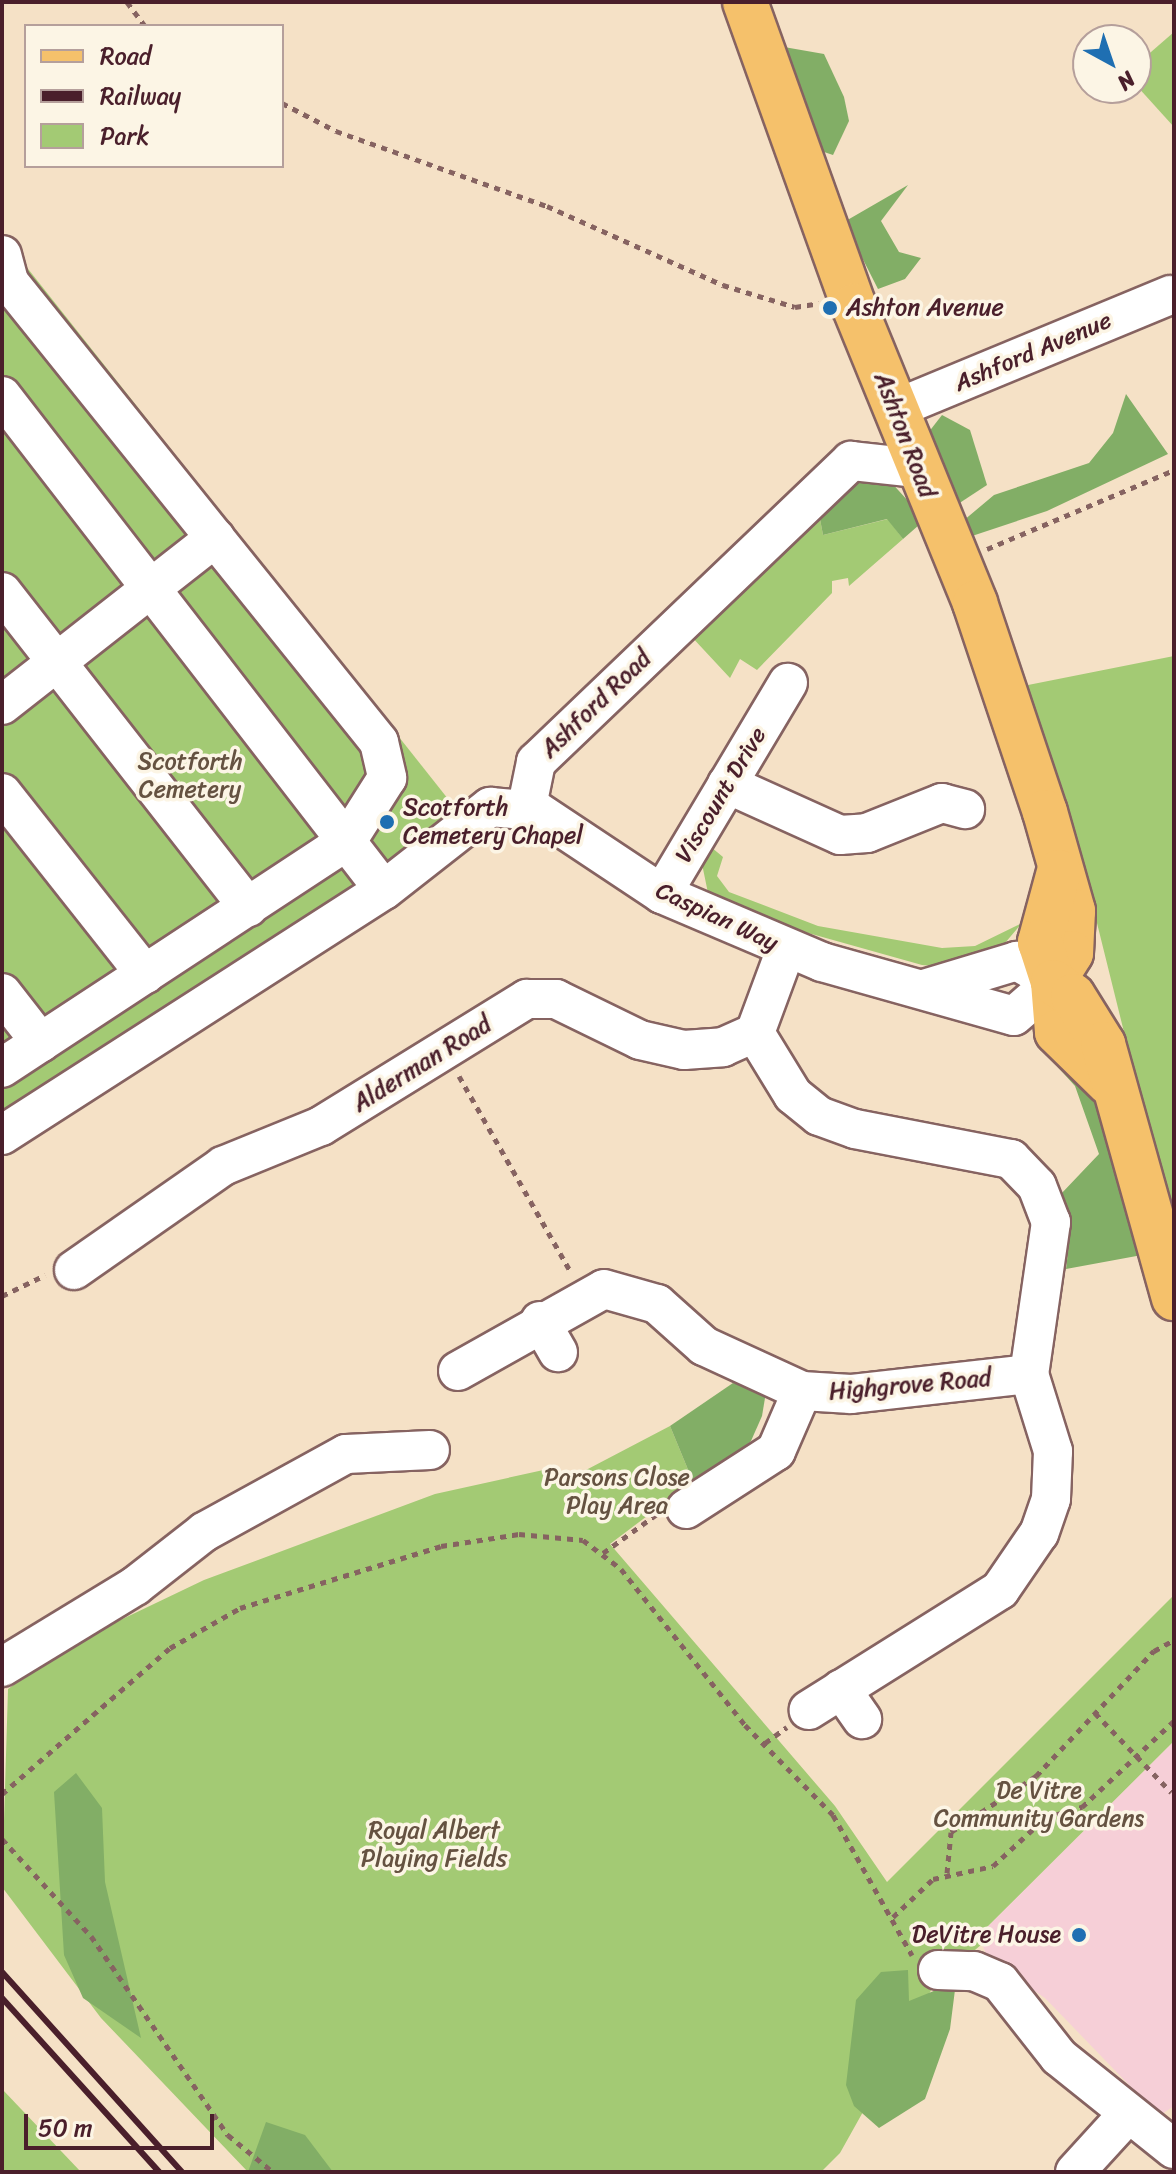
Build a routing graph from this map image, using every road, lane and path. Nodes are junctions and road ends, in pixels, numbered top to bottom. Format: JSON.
{"nodes":[{"id":1,"x":127,"y":2,"type":"edge"},
{"id":2,"x":745,"y":2,"type":"edge"},
{"id":3,"x":144,"y":24,"type":"edge"},
{"id":4,"x":284,"y":104,"type":"edge"},
{"id":5,"x":4,"y":276,"type":"edge"},
{"id":6,"x":1170,"y":295,"type":"dead end"},
{"id":7,"x":851,"y":296,"type":"junction"},
{"id":8,"x":2,"y":396,"type":"edge"},
{"id":9,"x":895,"y":409,"type":"junction"},
{"id":10,"x":917,"y":468,"type":"junction"},
{"id":11,"x":1174,"y":470,"type":"edge"},
{"id":12,"x":215,"y":538,"type":"junction"},
{"id":13,"x":956,"y":562,"type":"junction"},
{"id":14,"x":153,"y":589,"type":"junction"},
{"id":15,"x":2,"y":592,"type":"edge"},
{"id":16,"x":56,"y":662,"type":"junction"},
{"id":17,"x":776,"y":689,"type":"dead end"},
{"id":18,"x":2,"y":705,"type":"edge"},
{"id":19,"x":727,"y":784,"type":"junction"},
{"id":20,"x":2,"y":793,"type":"edge"},
{"id":21,"x":527,"y":806,"type":"junction"},
{"id":22,"x":965,"y":809,"type":"dead end"},
{"id":23,"x":347,"y":841,"type":"junction"},
{"id":24,"x":384,"y":890,"type":"junction"},
{"id":25,"x":662,"y":894,"type":"junction"},
{"id":26,"x":248,"y":907,"type":"junction"},
{"id":27,"x":786,"y":949,"type":"junction"},
{"id":28,"x":145,"y":974,"type":"junction"},
{"id":29,"x":1053,"y":982,"type":"junction"},
{"id":30,"x":2,"y":993,"type":"edge"},
{"id":31,"x":755,"y":1033,"type":"junction"},
{"id":32,"x":41,"y":1043,"type":"junction"},
{"id":33,"x":444,"y":1051,"type":"junction"},
{"id":34,"x":2,"y":1068,"type":"edge"},
{"id":35,"x":2,"y":1135,"type":"edge"},
{"id":36,"x":74,"y":1270,"type":"joint"},
{"id":37,"x":585,"y":1294,"type":"junction"},
{"id":38,"x":2,"y":1296,"type":"edge"},
{"id":39,"x":1174,"y":1298,"type":"edge"},
{"id":40,"x":458,"y":1371,"type":"dead end"},
{"id":41,"x":1029,"y":1374,"type":"junction"},
{"id":42,"x":802,"y":1391,"type":"junction"},
{"id":43,"x":430,"y":1450,"type":"dead end"},
{"id":44,"x":686,"y":1509,"type":"joint"},
{"id":45,"x":603,"y":1553,"type":"junction"},
{"id":46,"x":1174,"y":1640,"type":"edge"},
{"id":47,"x":2,"y":1667,"type":"edge"},
{"id":48,"x":809,"y":1710,"type":"dead end"},
{"id":49,"x":1095,"y":1713,"type":"junction"},
{"id":50,"x":1174,"y":1721,"type":"edge"},
{"id":51,"x":1138,"y":1758,"type":"junction"},
{"id":52,"x":1171,"y":1792,"type":"dead end"},
{"id":53,"x":2,"y":1794,"type":"edge"},
{"id":54,"x":2,"y":1839,"type":"edge"},
{"id":55,"x":947,"y":1873,"type":"junction"},
{"id":56,"x":893,"y":1917,"type":"junction"},
{"id":57,"x":938,"y":1970,"type":"joint"},
{"id":58,"x":1127,"y":2115,"type":"junction"},
{"id":59,"x":1174,"y":2149,"type":"edge"},
{"id":60,"x":273,"y":2172,"type":"edge"},
{"id":61,"x":1075,"y":2172,"type":"edge"}],
"edges":[{"from":1,"to":3,"type":"path"},
{"from":2,"to":7,"type":"main road","name":"Ashton Road"},
{"from":4,"to":7,"type":"path"},
{"from":5,"to":12,"type":"street"},
{"from":6,"to":9,"type":"street","name":"Ashford Avenue"},
{"from":7,"to":9,"type":"main road","name":"Ashton Road"},
{"from":8,"to":14,"type":"street"},
{"from":9,"to":10,"type":"main road","name":"Ashton Road"},
{"from":10,"to":13,"type":"main road","name":"Ashton Road"},
{"from":10,"to":21,"type":"street","name":"Ashford Road"},
{"from":11,"to":13,"type":"path"},
{"from":12,"to":14,"type":"street"},
{"from":12,"to":23,"type":"street"},
{"from":13,"to":29,"type":"main road","name":"Ashton Road"},
{"from":14,"to":16,"type":"street"},
{"from":14,"to":23,"type":"street"},
{"from":15,"to":16,"type":"street"},
{"from":16,"to":18,"type":"street"},
{"from":16,"to":26,"type":"street"},
{"from":17,"to":19,"type":"street","name":"Viscount Drive"},
{"from":19,"to":22,"type":"street"},
{"from":19,"to":25,"type":"street","name":"Viscount Drive"},
{"from":20,"to":28,"type":"street"},
{"from":21,"to":24,"type":"street"},
{"from":21,"to":25,"type":"street","name":"Caspian Way"},
{"from":23,"to":24,"type":"street"},
{"from":23,"to":26,"type":"street"},
{"from":24,"to":35,"type":"street"},
{"from":25,"to":27,"type":"street","name":"Caspian Way"},
{"from":26,"to":28,"type":"street"},
{"from":27,"to":29,"type":"street","name":"Caspian Way"},
{"from":27,"to":31,"type":"street"},
{"from":28,"to":32,"type":"street"},
{"from":29,"to":39,"type":"main road","name":"Ashton Road"},
{"from":30,"to":32,"type":"street"},
{"from":31,"to":33,"type":"street","name":"Alderman Road"},
{"from":31,"to":41,"type":"street"},
{"from":32,"to":34,"type":"street"},
{"from":33,"to":36,"type":"street","name":"Alderman Road"},
{"from":33,"to":37,"type":"path"},
{"from":36,"to":38,"type":"path"},
{"from":37,"to":40,"type":"street","name":"Highgrove Road"},
{"from":37,"to":42,"type":"street","name":"Highgrove Road"},
{"from":41,"to":42,"type":"street","name":"Highgrove Road"},
{"from":41,"to":48,"type":"street"},
{"from":42,"to":44,"type":"street"},
{"from":43,"to":47,"type":"street"},
{"from":44,"to":45,"type":"path"},
{"from":45,"to":53,"type":"path"},
{"from":45,"to":56,"type":"path"},
{"from":46,"to":49,"type":"path"},
{"from":49,"to":51,"type":"path"},
{"from":49,"to":55,"type":"path"},
{"from":50,"to":51,"type":"path"},
{"from":51,"to":52,"type":"path"},
{"from":51,"to":55,"type":"path"},
{"from":54,"to":60,"type":"path"},
{"from":55,"to":56,"type":"path"},
{"from":56,"to":57,"type":"path"},
{"from":57,"to":58,"type":"street"},
{"from":58,"to":59,"type":"street"},
{"from":58,"to":61,"type":"street"}]}
